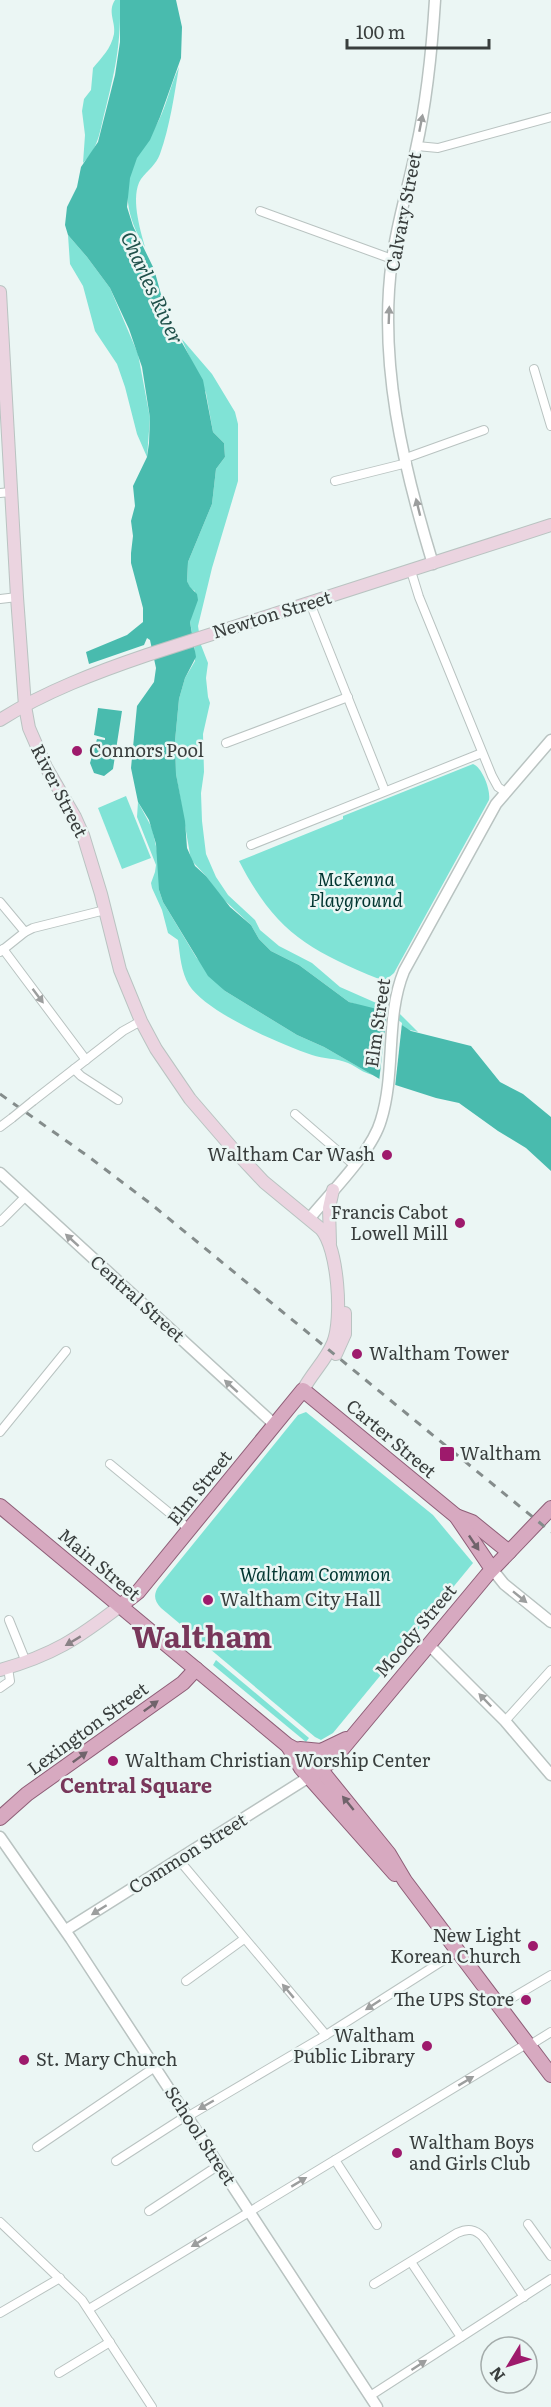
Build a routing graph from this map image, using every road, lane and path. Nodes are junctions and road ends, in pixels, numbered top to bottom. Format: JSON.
{"nodes":[{"id":1,"x":435,"y":0,"type":"edge"},
{"id":2,"x":551,"y":117,"type":"edge"},
{"id":3,"x":417,"y":146,"type":"junction"},
{"id":4,"x":260,"y":211,"type":"dead end"},
{"id":5,"x":392,"y":259,"type":"junction"},
{"id":6,"x":0,"y":292,"type":"edge"},
{"id":7,"x":534,"y":369,"type":"dead end"},
{"id":8,"x":3,"y":388,"type":"edge"},
{"id":9,"x":551,"y":426,"type":"edge"},
{"id":10,"x":484,"y":430,"type":"dead end"},
{"id":11,"x":406,"y":460,"type":"junction"},
{"id":12,"x":335,"y":481,"type":"dead end"},
{"id":13,"x":5,"y":493,"type":"edge"},
{"id":14,"x":551,"y":525,"type":"edge"},
{"id":15,"x":433,"y":564,"type":"junction"},
{"id":16,"x":411,"y":571,"type":"junction"},
{"id":17,"x":17,"y":597,"type":"junction"},
{"id":18,"x":0,"y":599,"type":"edge"},
{"id":19,"x":310,"y":603,"type":"junction"},
{"id":20,"x":348,"y":697,"type":"junction"},
{"id":21,"x":25,"y":705,"type":"junction"},
{"id":22,"x":0,"y":720,"type":"edge"},
{"id":23,"x":551,"y":740,"type":"edge"},
{"id":24,"x":226,"y":743,"type":"dead end"},
{"id":25,"x":482,"y":753,"type":"junction"},
{"id":26,"x":385,"y":791,"type":"junction"},
{"id":27,"x":505,"y":792,"type":"junction"},
{"id":28,"x":251,"y":845,"type":"dead end"},
{"id":29,"x":0,"y":902,"type":"edge"},
{"id":30,"x":105,"y":910,"type":"junction"},
{"id":31,"x":25,"y":932,"type":"junction"},
{"id":32,"x":2,"y":951,"type":"edge"},
{"id":33,"x":141,"y":1021,"type":"junction"},
{"id":34,"x":86,"y":1060,"type":"junction"},
{"id":35,"x":74,"y":1069,"type":"junction"},
{"id":36,"x":118,"y":1100,"type":"dead end"},
{"id":37,"x":294,"y":1114,"type":"dead end"},
{"id":38,"x":0,"y":1127,"type":"edge"},
{"id":39,"x":354,"y":1165,"type":"junction"},
{"id":40,"x":0,"y":1173,"type":"edge"},
{"id":41,"x":333,"y":1190,"type":"junction"},
{"id":42,"x":25,"y":1197,"type":"junction"},
{"id":43,"x":309,"y":1219,"type":"junction"},
{"id":44,"x":0,"y":1222,"type":"edge"},
{"id":45,"x":331,"y":1247,"type":"junction"},
{"id":46,"x":66,"y":1351,"type":"dead end"},
{"id":47,"x":303,"y":1390,"type":"junction"},
{"id":48,"x":275,"y":1425,"type":"junction"},
{"id":49,"x":0,"y":1432,"type":"edge"},
{"id":50,"x":110,"y":1464,"type":"dead end"},
{"id":51,"x":0,"y":1506,"type":"edge"},
{"id":52,"x":551,"y":1508,"type":"edge"},
{"id":53,"x":456,"y":1516,"type":"junction"},
{"id":54,"x":189,"y":1529,"type":"junction"},
{"id":55,"x":508,"y":1552,"type":"junction"},
{"id":56,"x":492,"y":1569,"type":"junction"},
{"id":57,"x":120,"y":1606,"type":"junction"},
{"id":58,"x":9,"y":1620,"type":"dead end"},
{"id":59,"x":551,"y":1622,"type":"edge"},
{"id":60,"x":428,"y":1644,"type":"junction"},
{"id":61,"x":26,"y":1662,"type":"junction"},
{"id":62,"x":4,"y":1669,"type":"edge"},
{"id":63,"x":196,"y":1669,"type":"junction"},
{"id":64,"x":551,"y":1670,"type":"edge"},
{"id":65,"x":0,"y":1688,"type":"edge"},
{"id":66,"x":505,"y":1721,"type":"junction"},
{"id":67,"x":353,"y":1735,"type":"junction"},
{"id":68,"x":286,"y":1744,"type":"junction"},
{"id":69,"x":315,"y":1774,"type":"junction"},
{"id":70,"x":551,"y":1775,"type":"edge"},
{"id":71,"x":15,"y":1803,"type":"junction"},
{"id":72,"x":0,"y":1811,"type":"edge"},
{"id":73,"x":0,"y":1818,"type":"edge"},
{"id":74,"x":0,"y":1837,"type":"edge"},
{"id":75,"x":179,"y":1860,"type":"junction"},
{"id":76,"x":66,"y":1930,"type":"junction"},
{"id":77,"x":244,"y":1939,"type":"junction"},
{"id":78,"x":458,"y":1951,"type":"junction"},
{"id":79,"x":551,"y":1975,"type":"edge"},
{"id":80,"x":186,"y":1981,"type":"dead end"},
{"id":81,"x":500,"y":2005,"type":"junction"},
{"id":82,"x":551,"y":2032,"type":"edge"},
{"id":83,"x":326,"y":2035,"type":"junction"},
{"id":84,"x":529,"y":2044,"type":"junction"},
{"id":85,"x":155,"y":2067,"type":"junction"},
{"id":86,"x":551,"y":2075,"type":"edge"},
{"id":87,"x":187,"y":2116,"type":"junction"},
{"id":88,"x":37,"y":2148,"type":"dead end"},
{"id":89,"x":335,"y":2160,"type":"junction"},
{"id":90,"x":116,"y":2161,"type":"dead end"},
{"id":91,"x":219,"y":2165,"type":"junction"},
{"id":92,"x":148,"y":2211,"type":"dead end"},
{"id":93,"x":249,"y":2212,"type":"junction"},
{"id":94,"x":0,"y":2222,"type":"edge"},
{"id":95,"x":377,"y":2224,"type":"dead end"},
{"id":96,"x":528,"y":2224,"type":"dead end"},
{"id":97,"x":551,"y":2256,"type":"edge"},
{"id":98,"x":411,"y":2262,"type":"junction"},
{"id":99,"x":60,"y":2278,"type":"junction"},
{"id":100,"x":551,"y":2279,"type":"edge"},
{"id":101,"x":374,"y":2284,"type":"dead end"},
{"id":102,"x":524,"y":2297,"type":"junction"},
{"id":103,"x":89,"y":2309,"type":"junction"},
{"id":104,"x":0,"y":2313,"type":"edge"},
{"id":105,"x":461,"y":2337,"type":"junction"},
{"id":106,"x":110,"y":2342,"type":"junction"},
{"id":107,"x":59,"y":2373,"type":"dead end"},
{"id":108,"x":369,"y":2396,"type":"junction"},
{"id":109,"x":152,"y":2407,"type":"edge"},
{"id":110,"x":376,"y":2407,"type":"edge"}],
"edges":[{"from":3,"to":1,"type":"street","name":"Calvary Street","one_way":true},
{"from":2,"to":3,"type":"street"},
{"from":3,"to":5,"type":"street","name":"Calvary Street"},
{"from":4,"to":5,"type":"street"},
{"from":11,"to":5,"type":"street","name":"Calvary Street","one_way":true},
{"from":6,"to":8,"type":"main road","name":"River Street"},
{"from":7,"to":9,"type":"street"},
{"from":8,"to":13,"type":"main road","name":"River Street"},
{"from":10,"to":11,"type":"street"},
{"from":11,"to":12,"type":"street"},
{"from":15,"to":11,"type":"street","name":"Calvary Street","one_way":true},
{"from":13,"to":17,"type":"main road","name":"River Street"},
{"from":14,"to":15,"type":"main road","name":"Newton Street"},
{"from":15,"to":16,"type":"main road","name":"Newton Street"},
{"from":16,"to":19,"type":"main road","name":"Newton Street"},
{"from":16,"to":25,"type":"street"},
{"from":17,"to":18,"type":"street"},
{"from":17,"to":21,"type":"main road","name":"River Street"},
{"from":19,"to":20,"type":"street"},
{"from":19,"to":21,"type":"main road","name":"Newton Street"},
{"from":20,"to":24,"type":"street"},
{"from":20,"to":26,"type":"street"},
{"from":21,"to":22,"type":"main road","name":"Newton Street"},
{"from":21,"to":30,"type":"main road","name":"River Street"},
{"from":23,"to":27,"type":"street","name":"Elm Street"},
{"from":25,"to":26,"type":"street"},
{"from":25,"to":27,"type":"street"},
{"from":26,"to":28,"type":"street"},
{"from":27,"to":39,"type":"street","name":"Elm Street"},
{"from":29,"to":31,"type":"street"},
{"from":30,"to":31,"type":"street"},
{"from":30,"to":33,"type":"main road","name":"River Street"},
{"from":31,"to":32,"type":"street"},
{"from":32,"to":34,"type":"street","one_way":true},
{"from":33,"to":34,"type":"street"},
{"from":33,"to":43,"type":"main road","name":"River Street"},
{"from":34,"to":35,"type":"street"},
{"from":35,"to":36,"type":"street"},
{"from":35,"to":38,"type":"street","bridge":true},
{"from":37,"to":39,"type":"street"},
{"from":39,"to":41,"type":"street","name":"Elm Street"},
{"from":40,"to":42,"type":"street","name":"Central Street"},
{"from":41,"to":43,"type":"street","name":"Elm Street"},
{"from":41,"to":45,"type":"main road"},
{"from":42,"to":44,"type":"street"},
{"from":48,"to":42,"type":"street","name":"Central Street","one_way":true},
{"from":43,"to":45,"type":"main road","name":"Elm Street"},
{"from":45,"to":47,"type":"main road","name":"Elm Street"},
{"from":46,"to":49,"type":"street"},
{"from":47,"to":48,"type":"main road","name":"Elm Street"},
{"from":47,"to":53,"type":"main road","name":"Carter Street"},
{"from":48,"to":54,"type":"main road","name":"Elm Street"},
{"from":50,"to":54,"type":"street"},
{"from":51,"to":57,"type":"main road","name":"Main Street"},
{"from":52,"to":55,"type":"main road","name":"Moody Street"},
{"from":53,"to":55,"type":"main road","name":"Carter Street"},
{"from":53,"to":56,"type":"main road","name":"Carter Street","one_way":true},
{"from":54,"to":57,"type":"main road","name":"Elm Street"},
{"from":55,"to":56,"type":"main road","name":"Moody Street"},
{"from":56,"to":59,"type":"street","one_way":true},
{"from":56,"to":60,"type":"main road","name":"Moody Street"},
{"from":57,"to":61,"type":"main road","one_way":true},
{"from":57,"to":63,"type":"main road","name":"Main Street"},
{"from":58,"to":61,"type":"street"},
{"from":66,"to":60,"type":"street","one_way":true},
{"from":60,"to":67,"type":"main road","name":"Moody Street"},
{"from":61,"to":62,"type":"main road"},
{"from":62,"to":65,"type":"street"},
{"from":63,"to":68,"type":"main road","name":"Main Street"},
{"from":71,"to":63,"type":"main road","name":"Lexington Street","one_way":true},
{"from":64,"to":66,"type":"street"},
{"from":66,"to":70,"type":"street"},
{"from":67,"to":68,"type":"main road"},
{"from":67,"to":69,"type":"main road","name":"Moody Street"},
{"from":68,"to":69,"type":"main road","name":"Main Street"},
{"from":69,"to":75,"type":"street","name":"Common Street"},
{"from":69,"to":78,"type":"main road","name":"Main Street"},
{"from":71,"to":72,"type":"main road"},
{"from":71,"to":73,"type":"main road","name":"Lexington Street"},
{"from":74,"to":76,"type":"street","name":"School Street"},
{"from":75,"to":76,"type":"street","name":"Common Street","one_way":true},
{"from":75,"to":77,"type":"street"},
{"from":76,"to":85,"type":"street","name":"School Street"},
{"from":77,"to":80,"type":"street"},
{"from":83,"to":77,"type":"street","one_way":true},
{"from":78,"to":81,"type":"main road","name":"Main Street"},
{"from":78,"to":83,"type":"street","one_way":true},
{"from":79,"to":81,"type":"street"},
{"from":81,"to":84,"type":"main road","name":"Main Street"},
{"from":82,"to":84,"type":"street"},
{"from":83,"to":87,"type":"street","one_way":true},
{"from":84,"to":86,"type":"main road","name":"Main Street"},
{"from":89,"to":84,"type":"street","one_way":true},
{"from":85,"to":87,"type":"street","name":"School Street"},
{"from":85,"to":88,"type":"street"},
{"from":87,"to":90,"type":"street"},
{"from":87,"to":91,"type":"street","name":"School Street"},
{"from":93,"to":89,"type":"street","one_way":true},
{"from":89,"to":95,"type":"street"},
{"from":91,"to":92,"type":"street"},
{"from":91,"to":93,"type":"street","name":"School Street"},
{"from":93,"to":103,"type":"street","one_way":true},
{"from":93,"to":108,"type":"street","name":"School Street"},
{"from":94,"to":99,"type":"street"},
{"from":96,"to":97,"type":"street"},
{"from":98,"to":101,"type":"street"},
{"from":98,"to":102,"type":"street"},
{"from":98,"to":105,"type":"street"},
{"from":99,"to":103,"type":"street"},
{"from":99,"to":104,"type":"street"},
{"from":100,"to":102,"type":"street"},
{"from":102,"to":105,"type":"street"},
{"from":103,"to":106,"type":"street"},
{"from":108,"to":105,"type":"street","one_way":true},
{"from":106,"to":107,"type":"street"},
{"from":106,"to":109,"type":"street"},
{"from":108,"to":110,"type":"street","name":"School Street"}]}
